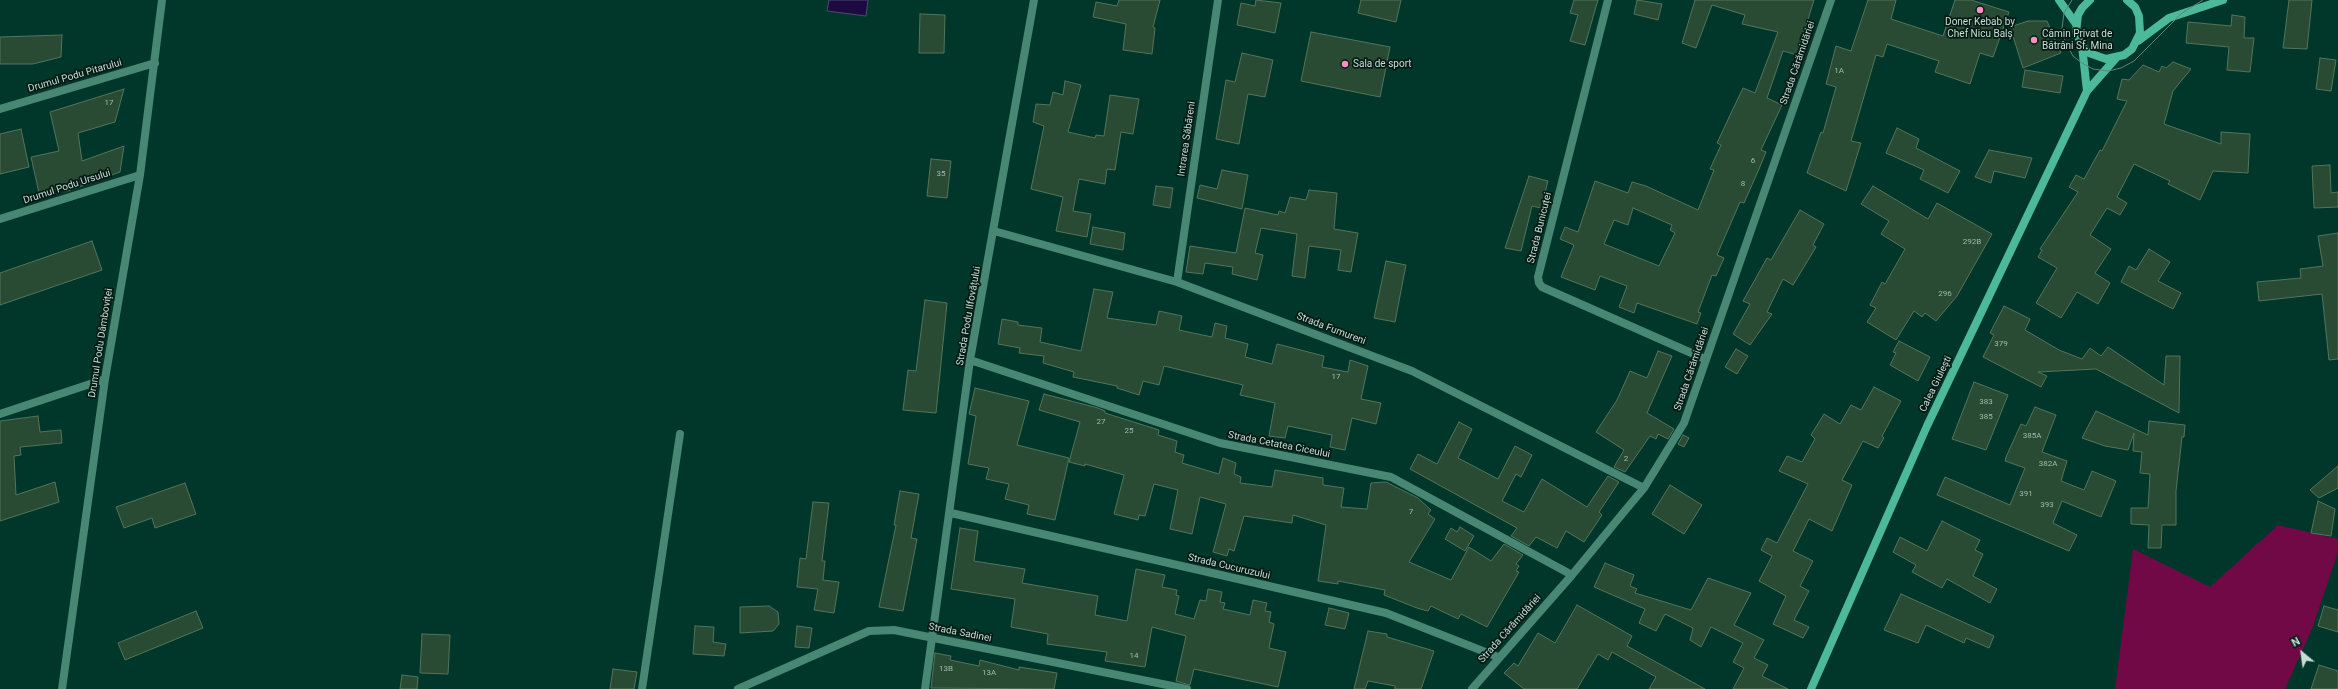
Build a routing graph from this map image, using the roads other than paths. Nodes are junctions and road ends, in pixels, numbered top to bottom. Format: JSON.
{"nodes":[{"id":1,"x":162,"y":0,"type":"edge"},
{"id":2,"x":1034,"y":0,"type":"edge"},
{"id":3,"x":1218,"y":0,"type":"edge"},
{"id":4,"x":1608,"y":0,"type":"edge"},
{"id":5,"x":1831,"y":0,"type":"edge"},
{"id":6,"x":2059,"y":0,"type":"edge"},
{"id":7,"x":2090,"y":0,"type":"edge"},
{"id":8,"x":2127,"y":0,"type":"edge"},
{"id":9,"x":2223,"y":0,"type":"edge"},
{"id":10,"x":2076,"y":24,"type":"junction"},
{"id":11,"x":2137,"y":42,"type":"junction"},
{"id":12,"x":2082,"y":46,"type":"junction"},
{"id":13,"x":2116,"y":58,"type":"junction"},
{"id":14,"x":155,"y":63,"type":"junction"},
{"id":15,"x":2087,"y":92,"type":"junction"},
{"id":16,"x":0,"y":109,"type":"edge"},
{"id":17,"x":140,"y":174,"type":"junction"},
{"id":18,"x":0,"y":219,"type":"edge"},
{"id":19,"x":994,"y":231,"type":"junction"},
{"id":20,"x":1177,"y":282,"type":"junction"},
{"id":21,"x":1705,"y":359,"type":"junction"},
{"id":22,"x":970,"y":360,"type":"junction"},
{"id":23,"x":105,"y":378,"type":"junction"},
{"id":24,"x":0,"y":414,"type":"edge"},
{"id":25,"x":680,"y":434,"type":"dead end"},
{"id":26,"x":1644,"y":488,"type":"junction"},
{"id":27,"x":951,"y":514,"type":"junction"},
{"id":28,"x":1572,"y":575,"type":"junction"},
{"id":29,"x":931,"y":637,"type":"junction"},
{"id":30,"x":1498,"y":657,"type":"junction"},
{"id":31,"x":62,"y":689,"type":"edge"},
{"id":32,"x":642,"y":689,"type":"edge"},
{"id":33,"x":738,"y":689,"type":"edge"},
{"id":34,"x":925,"y":689,"type":"edge"},
{"id":35,"x":1187,"y":689,"type":"edge"},
{"id":36,"x":1472,"y":689,"type":"edge"},
{"id":37,"x":1811,"y":689,"type":"edge"}],
"edges":[{"from":1,"to":14,"type":"street","name":"Drumul Podu Dâmboviței"},
{"from":2,"to":19,"type":"street","name":"Strada Podu Ilfovățului"},
{"from":3,"to":20,"type":"street","name":"Intrarea Săbăreni"},
{"from":4,"to":21,"type":"street","name":"Strada Bunicuței"},
{"from":5,"to":21,"type":"street","name":"Strada Cărămidăriei"},
{"from":6,"to":10,"type":"main road"},
{"from":7,"to":10,"type":"main road"},
{"from":8,"to":11,"type":"main road"},
{"from":9,"to":11,"type":"main road"},
{"from":10,"to":12,"type":"main road"},
{"from":11,"to":13,"type":"main road","name":"Calea Giulești"},
{"from":12,"to":13,"type":"main road"},
{"from":12,"to":15,"type":"main road"},
{"from":13,"to":15,"type":"main road","name":"Calea Giulești"},
{"from":14,"to":16,"type":"street","name":"Drumul Podu Pitarului"},
{"from":14,"to":17,"type":"street","name":"Drumul Podu Dâmboviței"},
{"from":15,"to":37,"type":"main road","name":"Calea Giulești"},
{"from":17,"to":18,"type":"street","name":"Drumul Podu Ursului"},
{"from":17,"to":23,"type":"street","name":"Drumul Podu Dâmboviței"},
{"from":19,"to":20,"type":"street","name":"Strada Fumureni"},
{"from":19,"to":22,"type":"street","name":"Strada Podu Ilfovățului"},
{"from":20,"to":26,"type":"street","name":"Strada Fumureni"},
{"from":21,"to":26,"type":"street","name":"Strada Cărămidăriei"},
{"from":22,"to":27,"type":"street","name":"Strada Podu Ilfovățului"},
{"from":22,"to":28,"type":"street","name":"Strada Cetatea Ciceului"},
{"from":23,"to":24,"type":"street"},
{"from":23,"to":31,"type":"street","name":"Drumul Podu Dâmboviței"},
{"from":25,"to":32,"type":"street"},
{"from":26,"to":28,"type":"street","name":"Strada Cărămidăriei"},
{"from":27,"to":29,"type":"street","name":"Strada Podu Ilfovățului"},
{"from":27,"to":30,"type":"street","name":"Strada Cucuruzului"},
{"from":28,"to":30,"type":"street","name":"Strada Cărămidăriei"},
{"from":29,"to":33,"type":"street","name":"Strada Sadinei"},
{"from":29,"to":34,"type":"street","name":"Strada Podu Ilfovățului"},
{"from":29,"to":35,"type":"street","name":"Strada Sadinei"},
{"from":30,"to":36,"type":"street","name":"Strada Cărămidăriei"}]}
